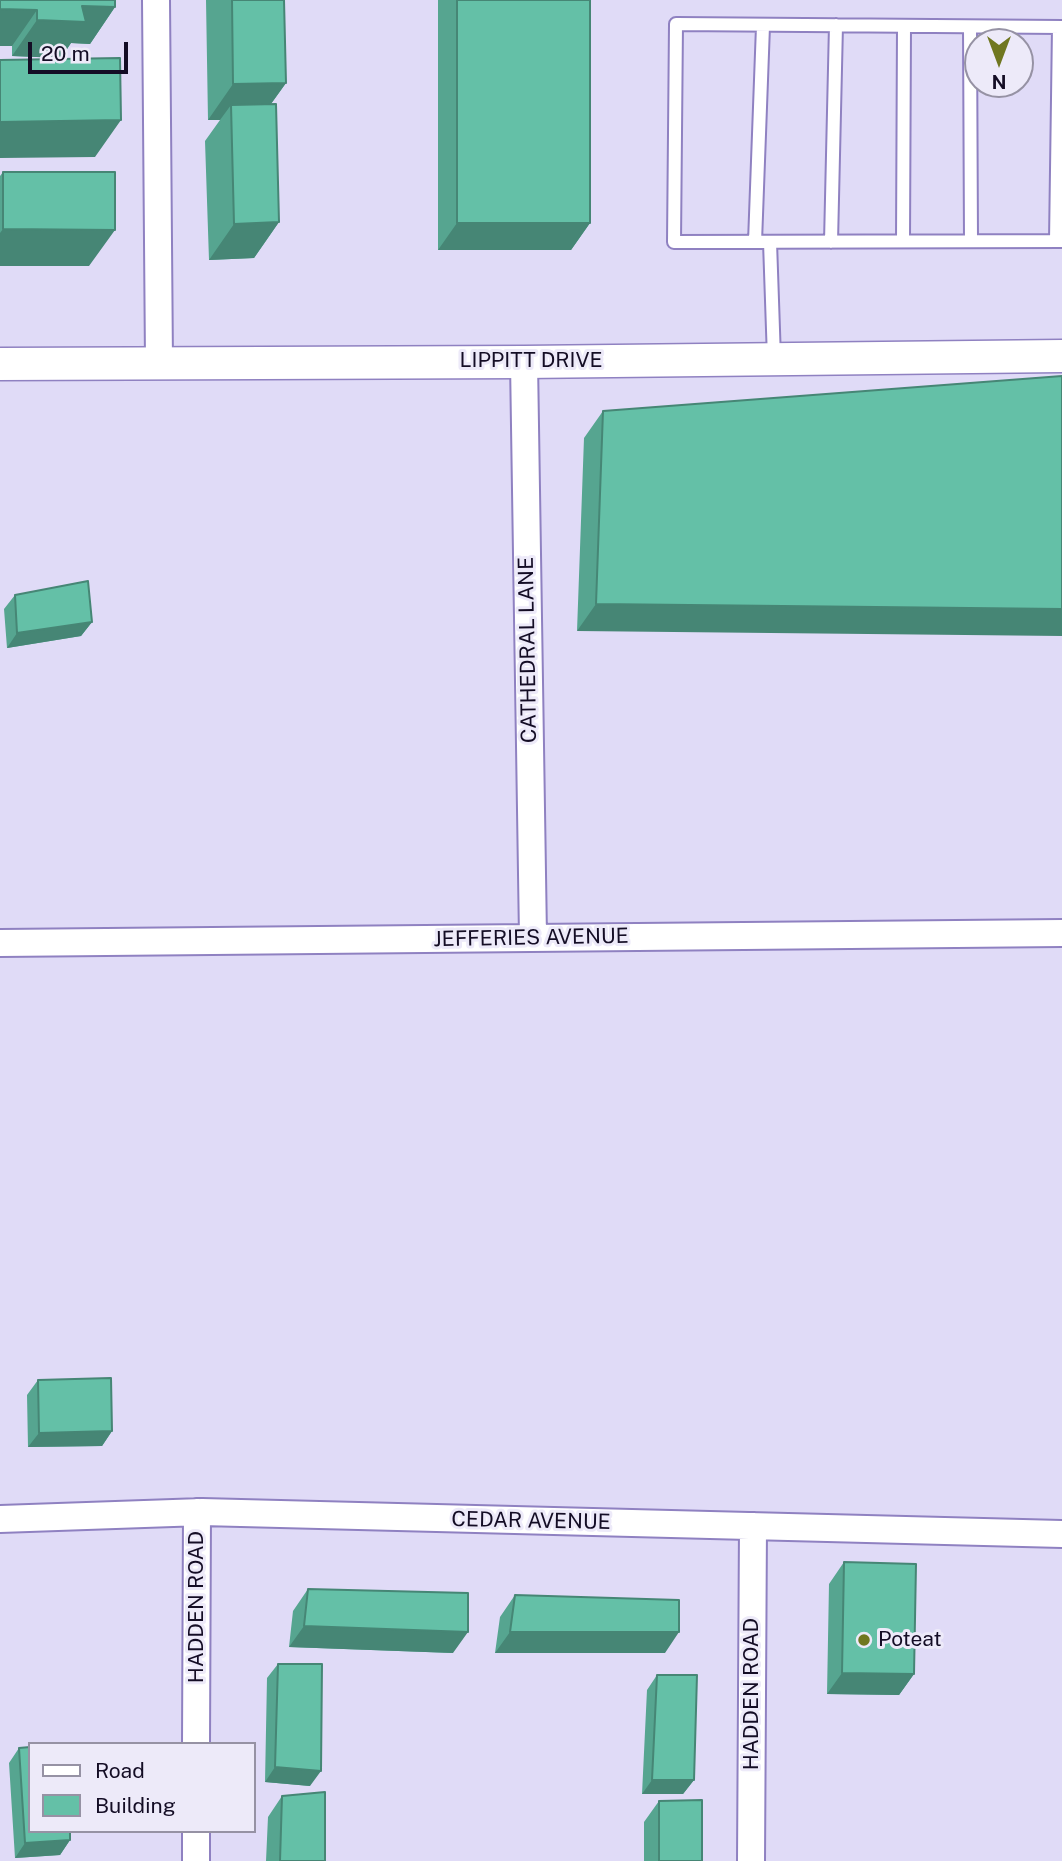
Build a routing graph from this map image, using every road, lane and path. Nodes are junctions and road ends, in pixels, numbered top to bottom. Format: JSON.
{"nodes":[{"id":1,"x":156,"y":0,"type":"edge"},
{"id":2,"x":836,"y":25,"type":"junction"},
{"id":3,"x":763,"y":26,"type":"junction"},
{"id":4,"x":904,"y":27,"type":"junction"},
{"id":5,"x":970,"y":27,"type":"junction"},
{"id":6,"x":1060,"y":27,"type":"edge"},
{"id":7,"x":903,"y":241,"type":"junction"},
{"id":8,"x":971,"y":241,"type":"junction"},
{"id":9,"x":1059,"y":241,"type":"edge"},
{"id":10,"x":755,"y":242,"type":"junction"},
{"id":11,"x":770,"y":242,"type":"junction"},
{"id":12,"x":831,"y":242,"type":"junction"},
{"id":13,"x":1062,"y":356,"type":"edge"},
{"id":14,"x":774,"y":359,"type":"junction"},
{"id":15,"x":159,"y":362,"type":"junction"},
{"id":16,"x":524,"y":362,"type":"junction"},
{"id":17,"x":0,"y":364,"type":"edge"},
{"id":18,"x":1062,"y":933,"type":"edge"},
{"id":19,"x":533,"y":937,"type":"junction"},
{"id":20,"x":0,"y":943,"type":"edge"},
{"id":21,"x":197,"y":1512,"type":"junction"},
{"id":22,"x":0,"y":1518,"type":"edge"},
{"id":23,"x":753,"y":1526,"type":"junction"},
{"id":24,"x":1062,"y":1534,"type":"edge"},
{"id":25,"x":196,"y":1742,"type":"edge"},
{"id":26,"x":196,"y":1833,"type":"edge"},
{"id":27,"x":196,"y":1861,"type":"edge"},
{"id":28,"x":751,"y":1861,"type":"edge"}],
"edges":[{"from":1,"to":15,"type":"street"},
{"from":2,"to":3,"type":"lane"},
{"from":2,"to":4,"type":"lane"},
{"from":2,"to":12,"type":"lane"},
{"from":3,"to":10,"type":"lane"},
{"from":3,"to":10,"type":"lane"},
{"from":4,"to":5,"type":"lane"},
{"from":4,"to":7,"type":"lane"},
{"from":5,"to":6,"type":"lane"},
{"from":5,"to":8,"type":"lane"},
{"from":6,"to":9,"type":"lane"},
{"from":7,"to":8,"type":"lane"},
{"from":7,"to":12,"type":"lane"},
{"from":8,"to":9,"type":"lane"},
{"from":10,"to":11,"type":"lane"},
{"from":11,"to":12,"type":"lane"},
{"from":11,"to":14,"type":"lane"},
{"from":13,"to":14,"type":"street","name":"LIPPITT DRIVE"},
{"from":14,"to":16,"type":"street","name":"LIPPITT DRIVE"},
{"from":15,"to":16,"type":"street","name":"LIPPITT DRIVE"},
{"from":15,"to":17,"type":"street","name":"LIPPITT DRIVE"},
{"from":16,"to":19,"type":"street","name":"CATHEDRAL LANE"},
{"from":18,"to":19,"type":"street","name":"JEFFERIES AVENUE"},
{"from":19,"to":20,"type":"street","name":"JEFFERIES AVENUE"},
{"from":21,"to":22,"type":"street","name":"CEDAR AVENUE"},
{"from":21,"to":23,"type":"street","name":"CEDAR AVENUE"},
{"from":21,"to":25,"type":"street","name":"HADDEN ROAD"},
{"from":23,"to":24,"type":"street","name":"CEDAR AVENUE"},
{"from":23,"to":28,"type":"street","name":"HADDEN ROAD"},
{"from":26,"to":27,"type":"street"}]}
